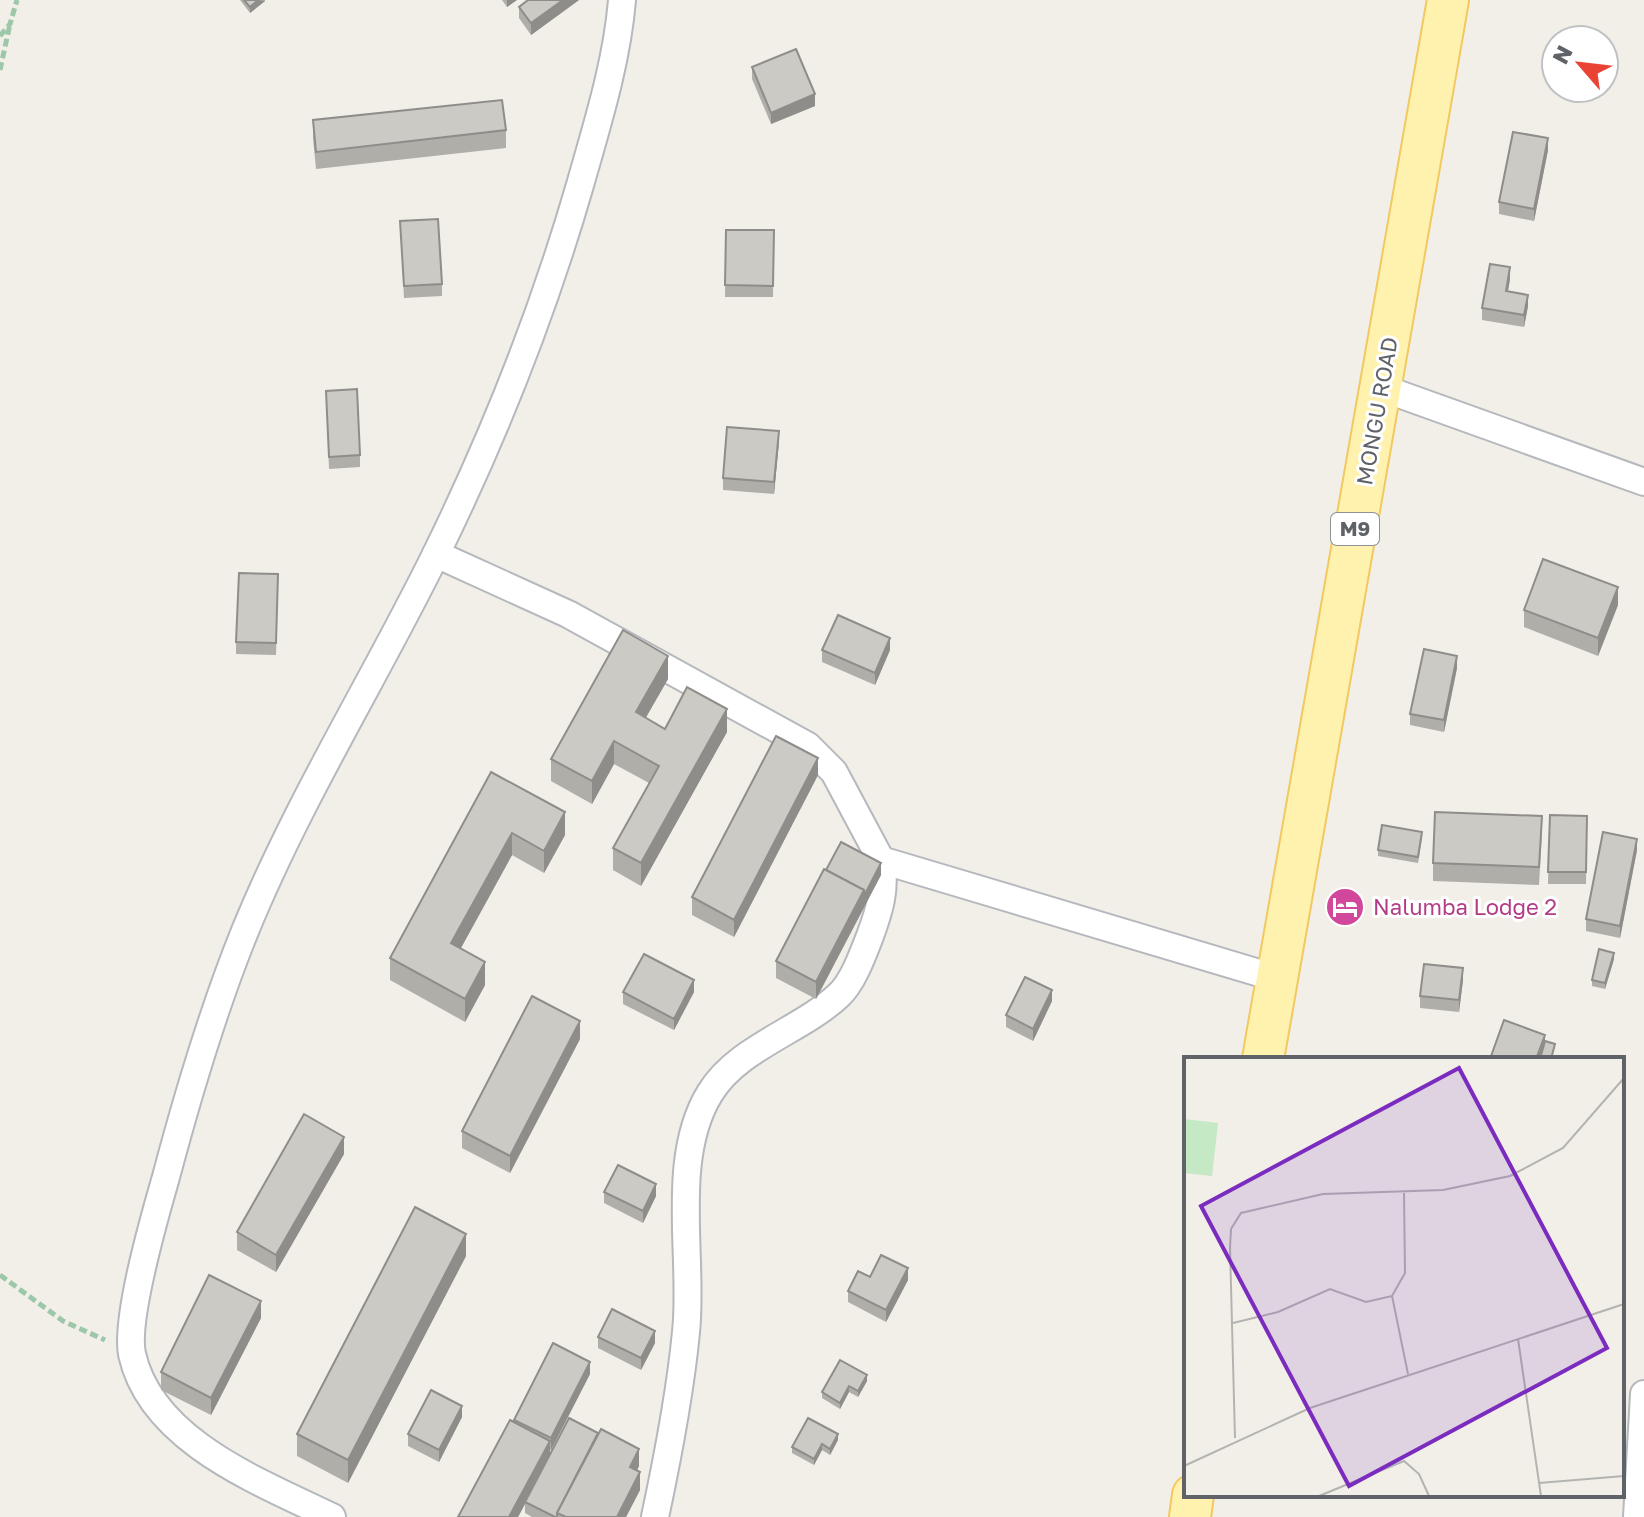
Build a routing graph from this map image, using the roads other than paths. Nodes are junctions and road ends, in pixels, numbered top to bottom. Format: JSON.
{"nodes":[{"id":1,"x":622,"y":0,"type":"edge"},
{"id":2,"x":1448,"y":0,"type":"edge"},
{"id":3,"x":1382,"y":388,"type":"junction"},
{"id":4,"x":1644,"y":482,"type":"edge"},
{"id":5,"x":436,"y":554,"type":"junction"},
{"id":6,"x":881,"y":860,"type":"junction"},
{"id":7,"x":1276,"y":978,"type":"junction"},
{"id":8,"x":1263,"y":1057,"type":"edge"},
{"id":9,"x":1644,"y":1394,"type":"edge"},
{"id":10,"x":1193,"y":1497,"type":"edge"},
{"id":11,"x":332,"y":1517,"type":"edge"},
{"id":12,"x":655,"y":1517,"type":"edge"},
{"id":13,"x":1190,"y":1517,"type":"edge"},
{"id":14,"x":1637,"y":1517,"type":"edge"}],
"edges":[{"from":1,"to":5,"type":"street"},
{"from":2,"to":3,"type":"main road","name":"MONGU ROAD","number":"M9"},
{"from":3,"to":4,"type":"street"},
{"from":3,"to":7,"type":"main road","name":"MONGU ROAD","number":"M9"},
{"from":5,"to":6,"type":"street"},
{"from":5,"to":11,"type":"street"},
{"from":6,"to":7,"type":"street"},
{"from":6,"to":12,"type":"street"},
{"from":7,"to":8,"type":"main road","name":"MONGU ROAD","number":"M9"},
{"from":9,"to":14,"type":"street"},
{"from":10,"to":13,"type":"main road"}]}
